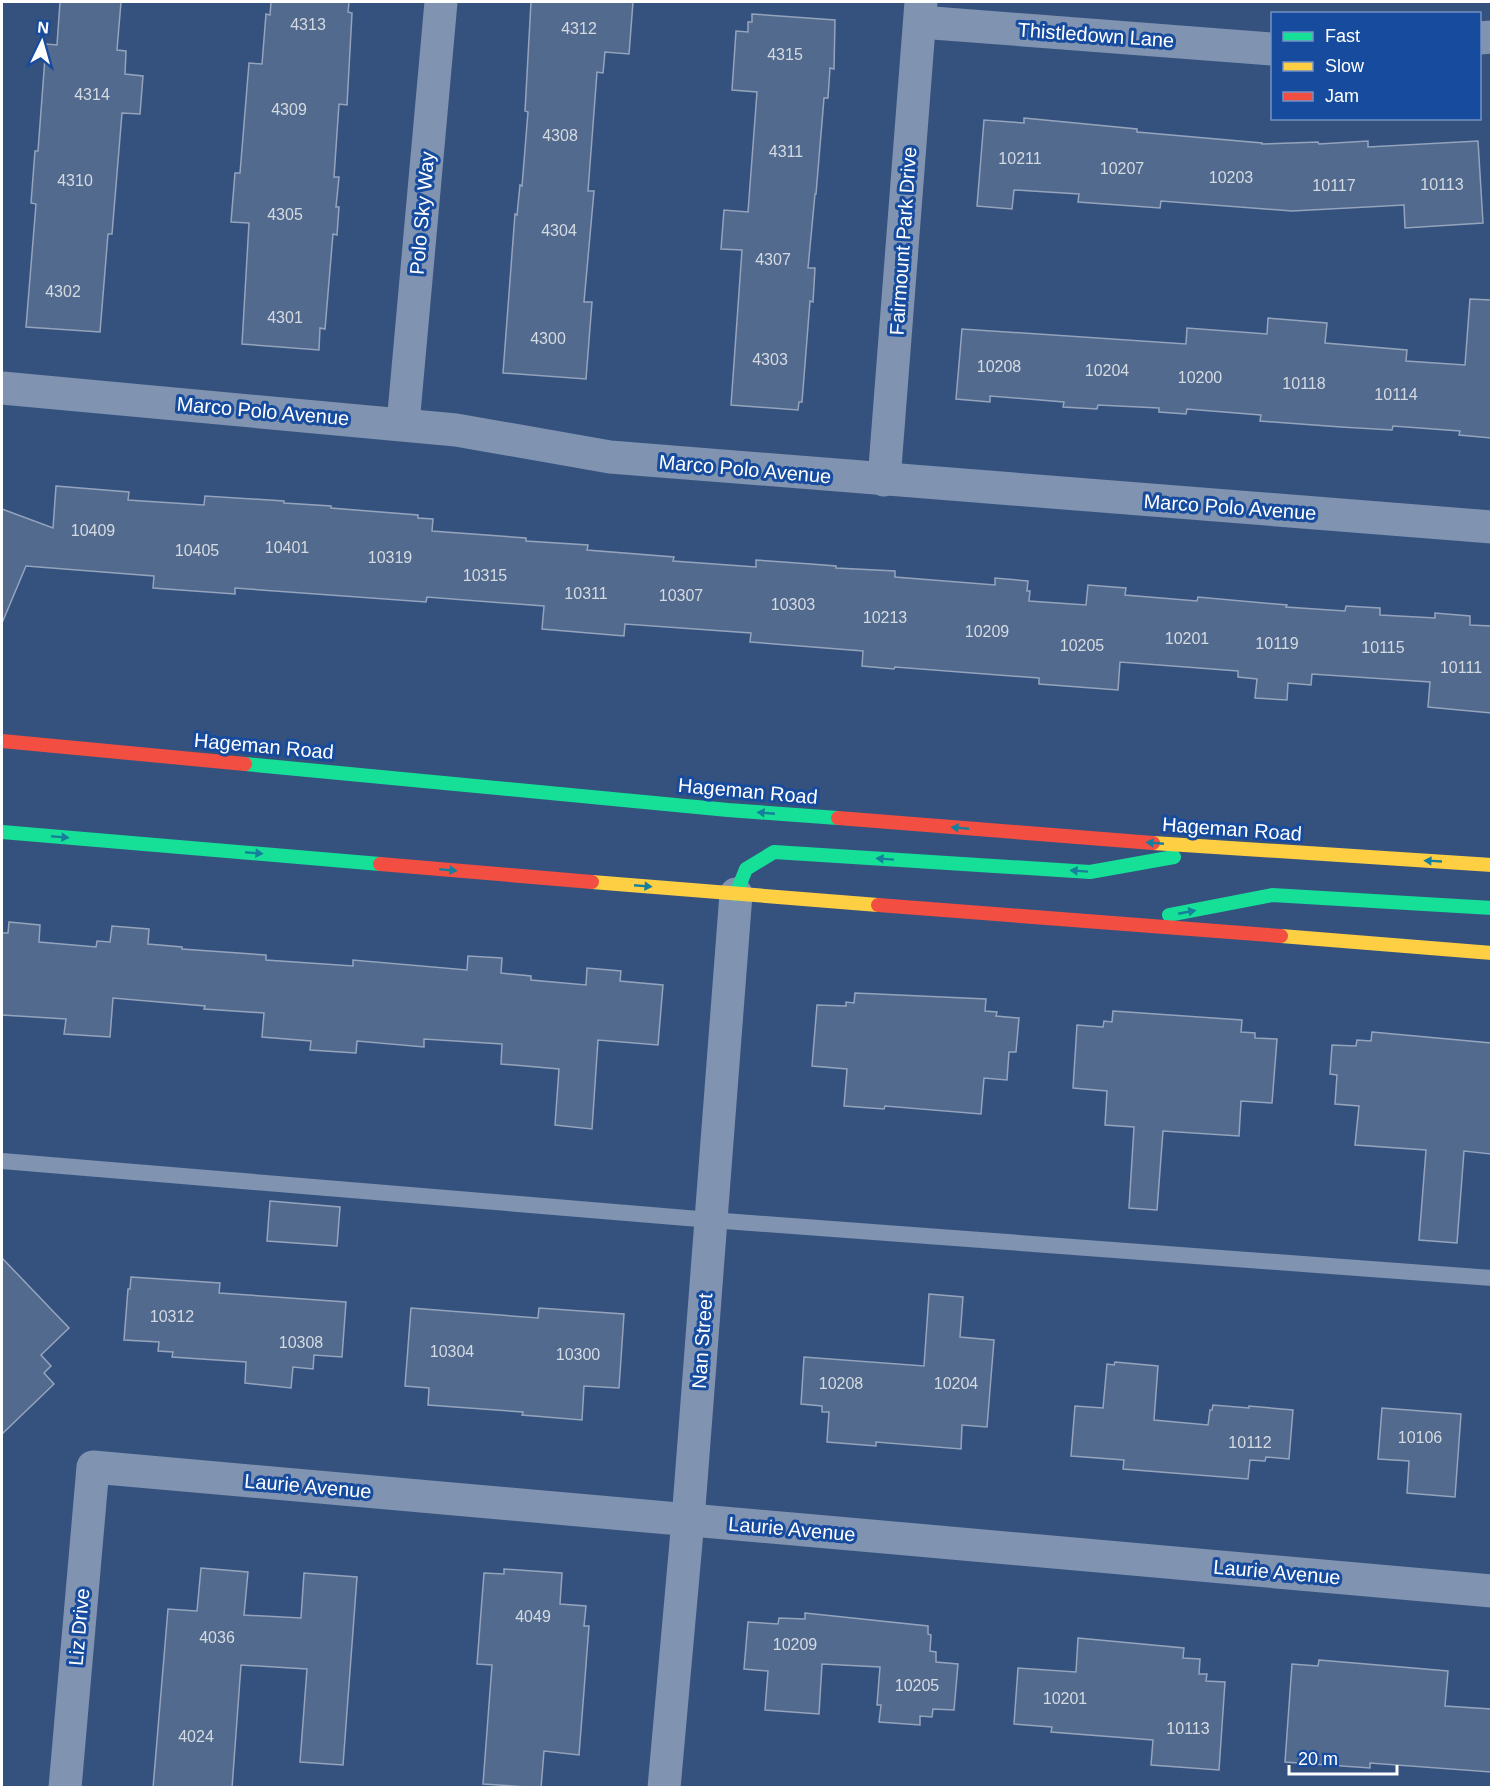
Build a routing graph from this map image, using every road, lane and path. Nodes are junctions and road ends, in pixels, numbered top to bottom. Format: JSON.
{"nodes":[{"id":1,"x":441,"y":2,"type":"edge"},
{"id":2,"x":920,"y":11,"type":"edge"},
{"id":3,"x":1271,"y":49,"type":"edge"},
{"id":4,"x":2,"y":388,"type":"edge"},
{"id":5,"x":403,"y":424,"type":"junction"},
{"id":6,"x":884,"y":480,"type":"junction"},
{"id":7,"x":1491,"y":527,"type":"edge"},
{"id":8,"x":2,"y":741,"type":"edge"},
{"id":9,"x":2,"y":832,"type":"edge"},
{"id":10,"x":1220,"y":848,"type":"junction"},
{"id":11,"x":1491,"y":865,"type":"edge"},
{"id":12,"x":736,"y":894,"type":"junction"},
{"id":13,"x":1491,"y":908,"type":"edge"},
{"id":14,"x":1130,"y":923,"type":"junction"},
{"id":15,"x":1491,"y":953,"type":"edge"},
{"id":16,"x":2,"y":1161,"type":"edge"},
{"id":17,"x":711,"y":1220,"type":"junction"},
{"id":18,"x":1491,"y":1278,"type":"edge"},
{"id":19,"x":93,"y":1467,"type":"joint"},
{"id":20,"x":688,"y":1520,"type":"junction"},
{"id":21,"x":1491,"y":1591,"type":"edge"},
{"id":22,"x":65,"y":1788,"type":"edge"},
{"id":23,"x":664,"y":1788,"type":"edge"}],
"edges":[{"from":1,"to":5,"type":"street","name":"Polo Sky Way"},
{"from":2,"to":3,"type":"street","name":"Thistledown Lane"},
{"from":2,"to":6,"type":"street","name":"Fairmount Park Drive"},
{"from":4,"to":5,"type":"street","name":"Marco Polo Avenue"},
{"from":5,"to":6,"type":"street","name":"Marco Polo Avenue"},
{"from":6,"to":7,"type":"street","name":"Marco Polo Avenue"},
{"from":10,"to":8,"type":"main road","name":"Hageman Road","one_way":true},
{"from":9,"to":12,"type":"main road","one_way":true},
{"from":11,"to":10,"type":"main road","name":"Hageman Road","one_way":true},
{"from":10,"to":12,"type":"main road","one_way":true},
{"from":12,"to":14,"type":"main road"},
{"from":12,"to":17,"type":"street","name":"Nan Street"},
{"from":14,"to":13,"type":"main road","one_way":true},
{"from":14,"to":15,"type":"main road"},
{"from":16,"to":17,"type":"lane"},
{"from":17,"to":18,"type":"lane"},
{"from":17,"to":20,"type":"street","name":"Nan Street"},
{"from":19,"to":20,"type":"street","name":"Laurie Avenue"},
{"from":19,"to":22,"type":"street","name":"Liz Drive"},
{"from":20,"to":21,"type":"street","name":"Laurie Avenue"},
{"from":20,"to":23,"type":"street","name":"Nan Street"}]}
